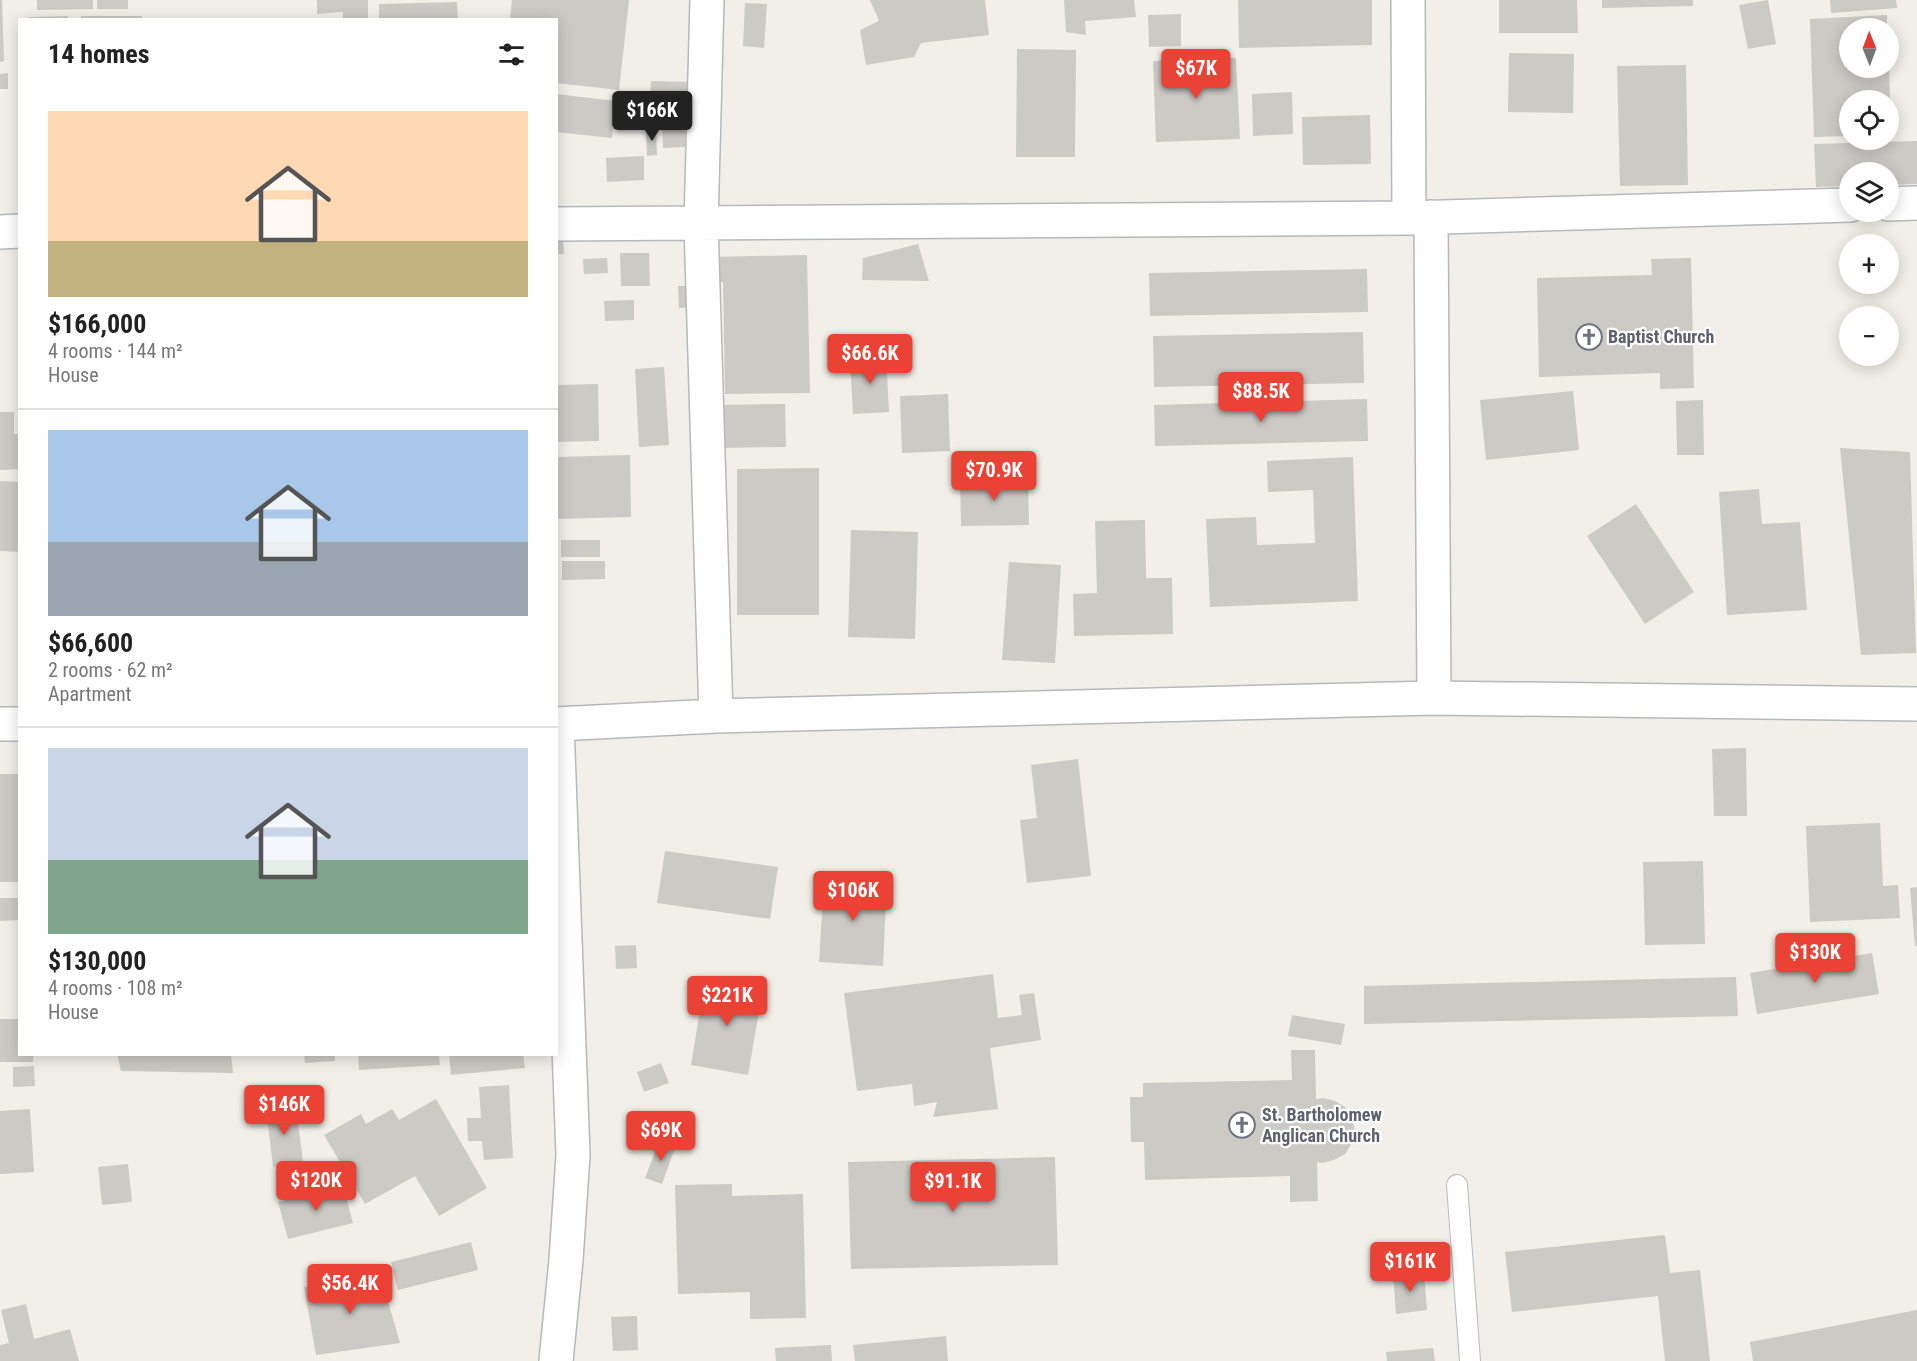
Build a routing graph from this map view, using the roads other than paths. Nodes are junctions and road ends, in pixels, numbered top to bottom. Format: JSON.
{"nodes":[{"id":1,"x":707,"y":0,"type":"edge"},
{"id":2,"x":1408,"y":0,"type":"edge"},
{"id":3,"x":1917,"y":203,"type":"edge"},
{"id":4,"x":1899,"y":204,"type":"edge"},
{"id":5,"x":1839,"y":205,"type":"edge"},
{"id":6,"x":1420,"y":217,"type":"junction"},
{"id":7,"x":558,"y":224,"type":"edge"},
{"id":8,"x":701,"y":224,"type":"junction"},
{"id":9,"x":18,"y":231,"type":"edge"},
{"id":10,"x":0,"y":232,"type":"edge"},
{"id":11,"x":1434,"y":698,"type":"junction"},
{"id":12,"x":1917,"y":704,"type":"edge"},
{"id":13,"x":716,"y":716,"type":"junction"},
{"id":14,"x":0,"y":724,"type":"edge"},
{"id":15,"x":18,"y":724,"type":"edge"},
{"id":16,"x":558,"y":724,"type":"edge"},
{"id":17,"x":558,"y":751,"type":"edge"},
{"id":18,"x":1456,"y":1185,"type":"dead end"},
{"id":19,"x":556,"y":1361,"type":"edge"},
{"id":20,"x":1470,"y":1361,"type":"edge"}],
"edges":[{"from":1,"to":8,"type":"street"},
{"from":2,"to":6,"type":"street"},
{"from":3,"to":4,"type":"street"},
{"from":5,"to":6,"type":"street"},
{"from":6,"to":8,"type":"street"},
{"from":6,"to":11,"type":"street"},
{"from":7,"to":8,"type":"street"},
{"from":8,"to":13,"type":"street"},
{"from":9,"to":10,"type":"street"},
{"from":11,"to":12,"type":"street"},
{"from":11,"to":13,"type":"street"},
{"from":13,"to":16,"type":"street"},
{"from":14,"to":15,"type":"street"},
{"from":17,"to":19,"type":"street"},
{"from":18,"to":20,"type":"lane"}]}
